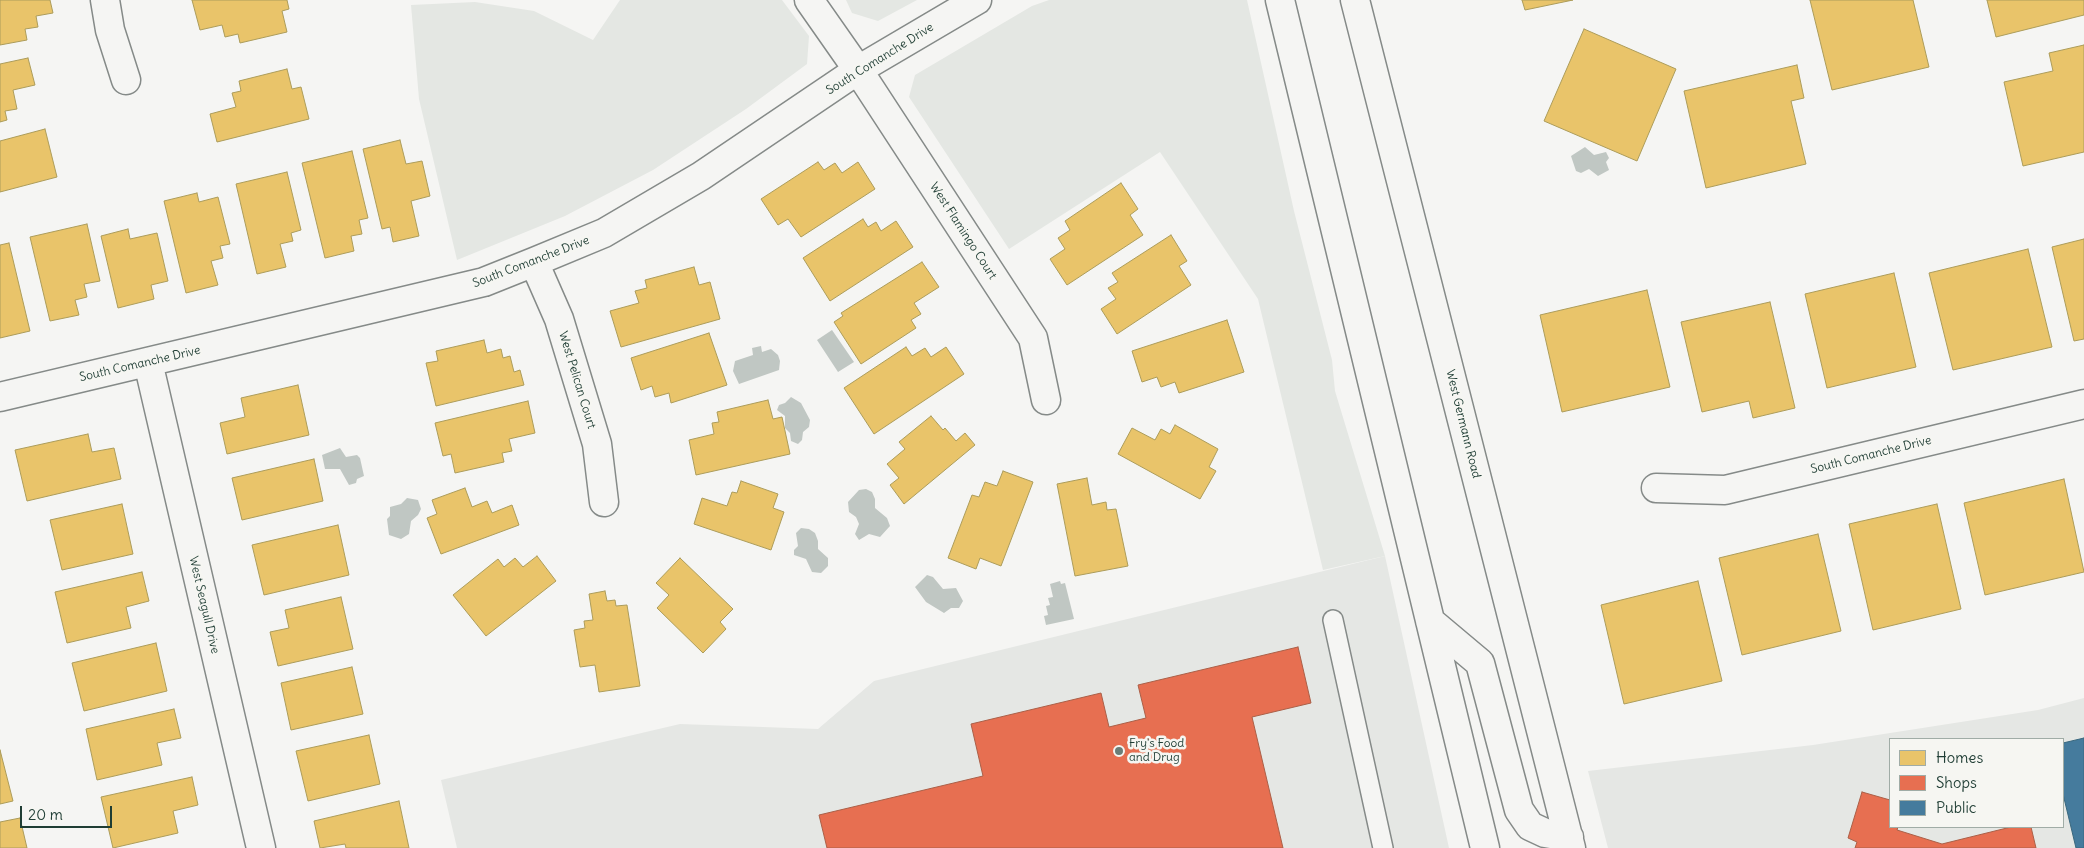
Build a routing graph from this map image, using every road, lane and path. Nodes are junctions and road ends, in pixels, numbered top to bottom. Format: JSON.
{"nodes":[{"id":1,"x":105,"y":0,"type":"edge"},
{"id":2,"x":809,"y":0,"type":"edge"},
{"id":3,"x":977,"y":0,"type":"edge"},
{"id":4,"x":1280,"y":0,"type":"edge"},
{"id":5,"x":1355,"y":0,"type":"edge"},
{"id":6,"x":858,"y":70,"type":"junction"},
{"id":7,"x":126,"y":80,"type":"dead end"},
{"id":8,"x":534,"y":262,"type":"junction"},
{"id":9,"x":148,"y":362,"type":"junction"},
{"id":10,"x":0,"y":397,"type":"edge"},
{"id":11,"x":1046,"y":400,"type":"dead end"},
{"id":12,"x":2084,"y":404,"type":"edge"},
{"id":13,"x":1656,"y":488,"type":"dead end"},
{"id":14,"x":604,"y":502,"type":"dead end"},
{"id":15,"x":1333,"y":620,"type":"dead end"},
{"id":16,"x":1430,"y":622,"type":"junction"},
{"id":17,"x":1570,"y":843,"type":"edge"},
{"id":18,"x":261,"y":848,"type":"edge"},
{"id":19,"x":1383,"y":848,"type":"edge"},
{"id":20,"x":1485,"y":848,"type":"edge"}],
"edges":[{"from":1,"to":7,"type":"street"},
{"from":2,"to":6,"type":"street","name":"West Flamingo Court"},
{"from":3,"to":6,"type":"street","name":"South Comanche Drive"},
{"from":4,"to":16,"type":"street"},
{"from":5,"to":17,"type":"street","name":"West Germann Road"},
{"from":6,"to":8,"type":"street","name":"South Comanche Drive"},
{"from":6,"to":11,"type":"street","name":"West Flamingo Court"},
{"from":8,"to":9,"type":"street","name":"South Comanche Drive"},
{"from":8,"to":14,"type":"street","name":"West Pelican Court"},
{"from":9,"to":10,"type":"street","name":"South Comanche Drive"},
{"from":9,"to":18,"type":"street","name":"West Seagull Drive"},
{"from":12,"to":13,"type":"street","name":"South Comanche Drive"},
{"from":15,"to":19,"type":"lane"},
{"from":16,"to":17,"type":"street"},
{"from":16,"to":20,"type":"street"}]}
